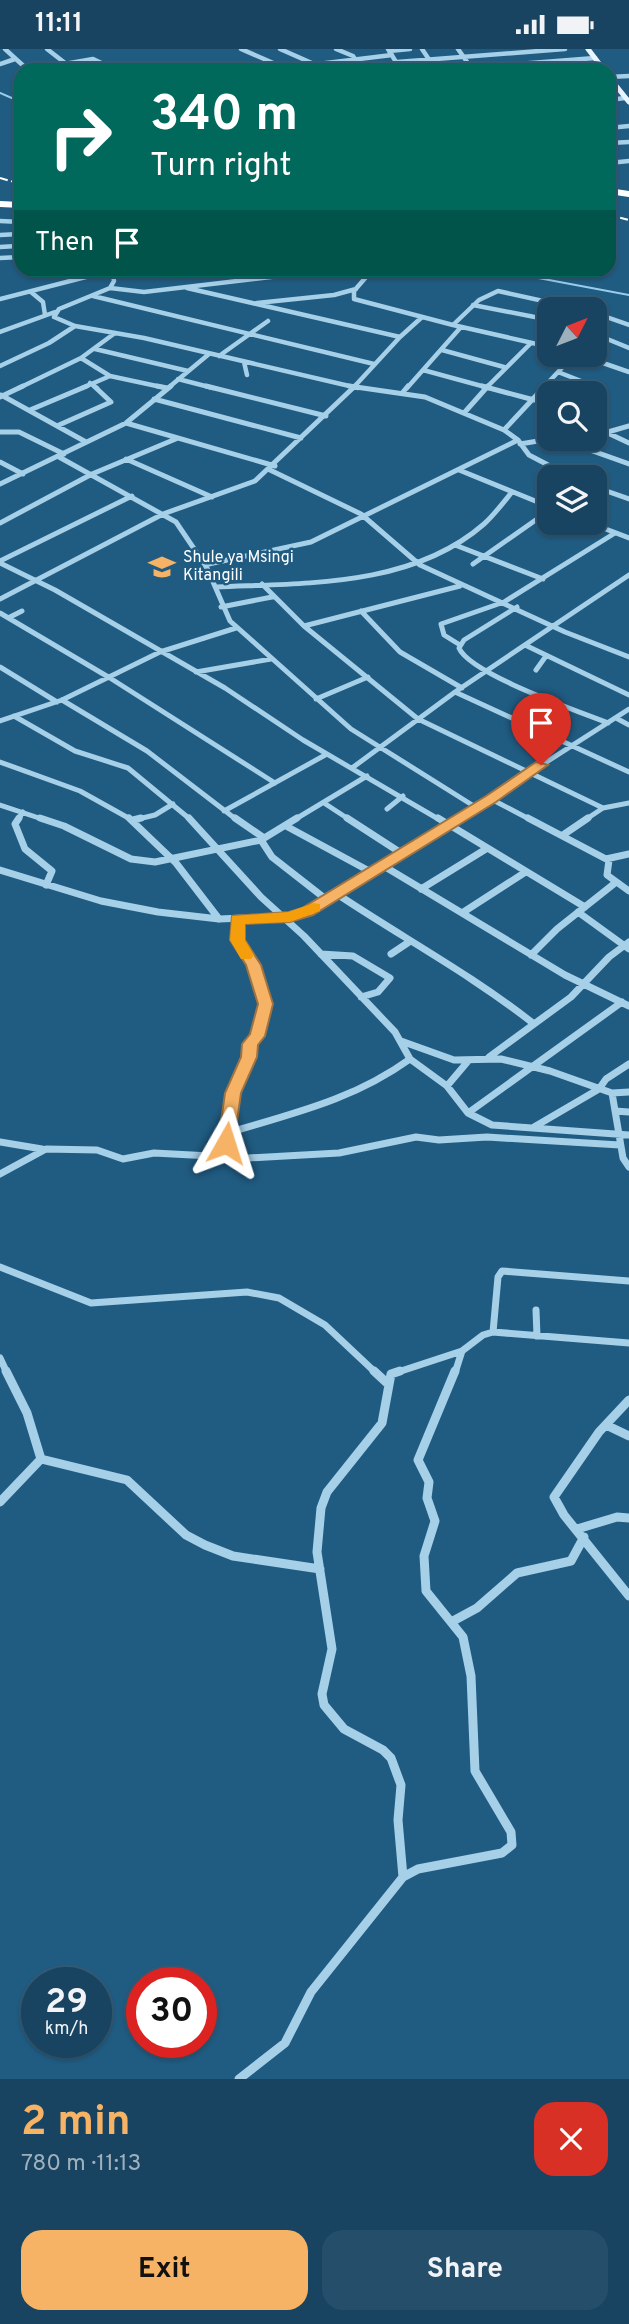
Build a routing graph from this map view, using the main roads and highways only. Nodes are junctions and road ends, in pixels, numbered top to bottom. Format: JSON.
{"nodes":[{"id":1,"x":588,"y":49,"type":"edge"},
{"id":2,"x":599,"y":63,"type":"edge"},
{"id":3,"x":616,"y":86,"type":"edge"},
{"id":4,"x":627,"y":100,"type":"edge"}],
"edges":[{"from":1,"to":2,"type":"main road"},
{"from":3,"to":4,"type":"main road"}]}
